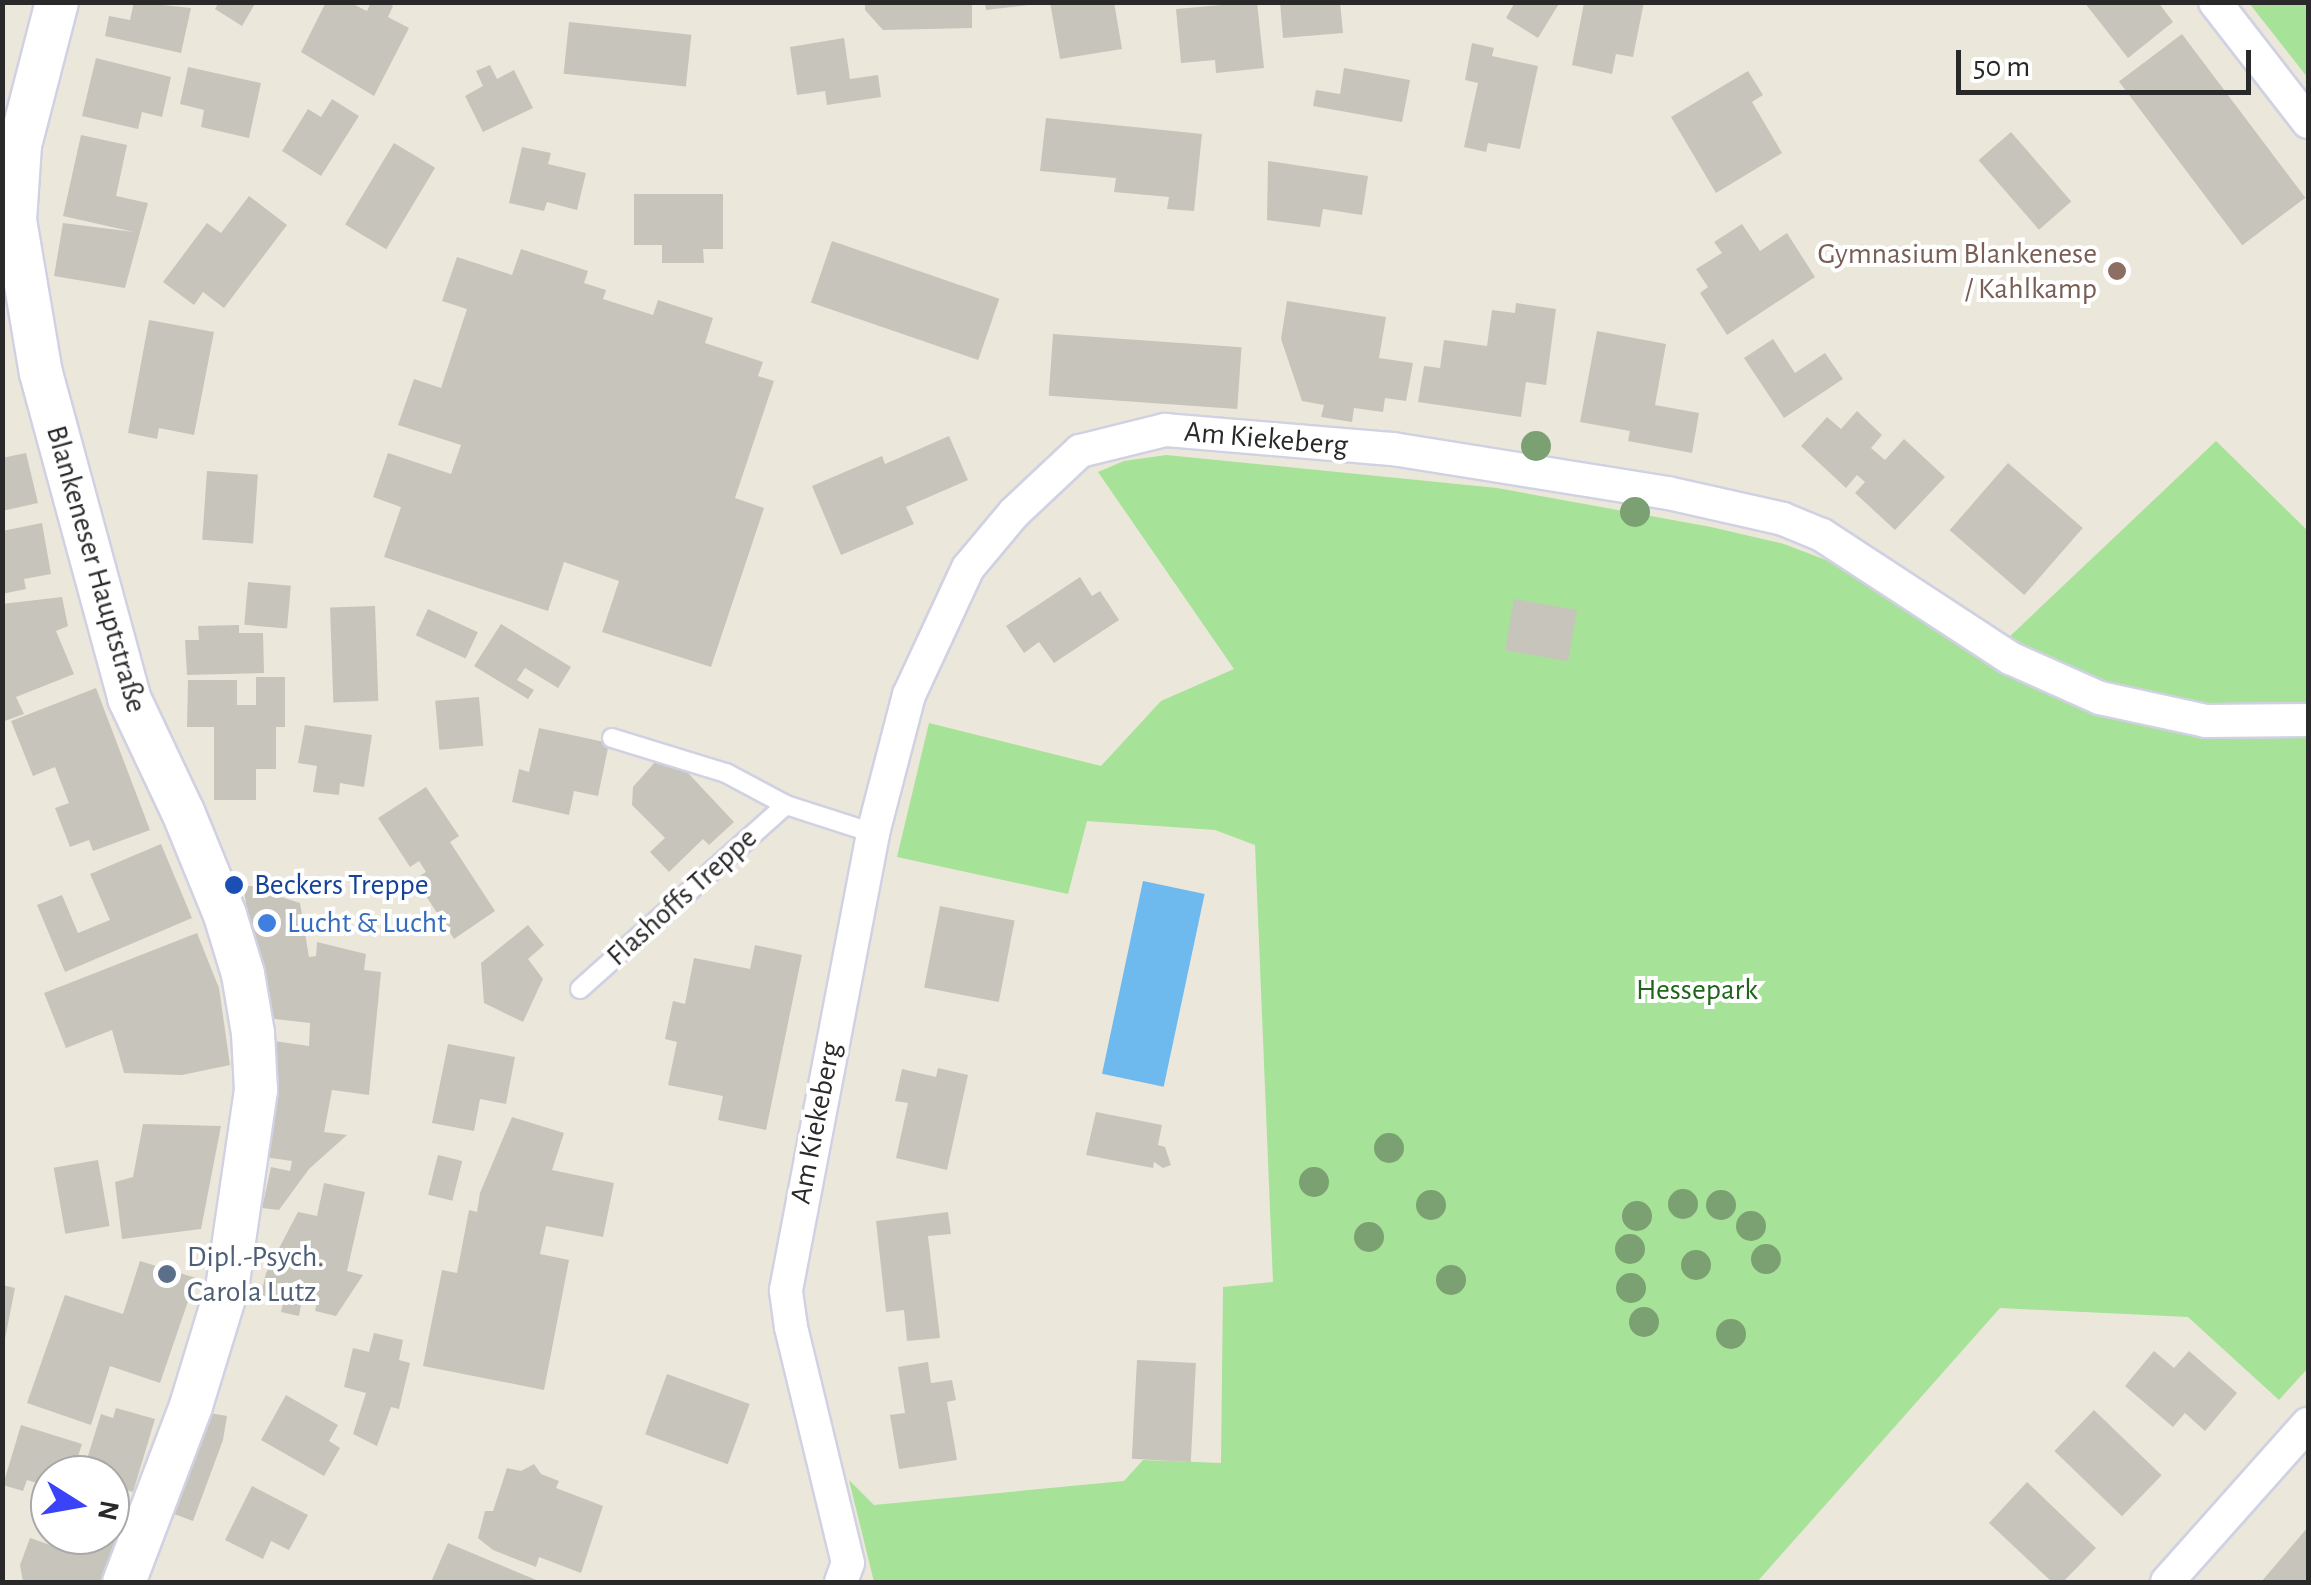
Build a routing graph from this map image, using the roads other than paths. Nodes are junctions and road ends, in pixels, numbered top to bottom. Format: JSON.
{"nodes":[{"id":1,"x":57,"y":2,"type":"edge"},
{"id":2,"x":2215,"y":2,"type":"edge"},
{"id":3,"x":2308,"y":122,"type":"edge"},
{"id":4,"x":2308,"y":720,"type":"edge"},
{"id":5,"x":612,"y":738,"type":"dead end"},
{"id":6,"x":786,"y":805,"type":"junction"},
{"id":7,"x":873,"y":833,"type":"junction"},
{"id":8,"x":580,"y":990,"type":"dead end"},
{"id":9,"x":2308,"y":1424,"type":"edge"},
{"id":10,"x":124,"y":1582,"type":"edge"},
{"id":11,"x":841,"y":1582,"type":"edge"},
{"id":12,"x":2167,"y":1582,"type":"edge"}],
"edges":[{"from":1,"to":10,"type":"street","name":"Blankeneser Hauptstraße"},
{"from":2,"to":3,"type":"street"},
{"from":4,"to":7,"type":"street","name":"Am Kiekeberg"},
{"from":5,"to":6,"type":"lane","name":"Flashoffs Treppe"},
{"from":6,"to":7,"type":"lane","name":"Flashoffs Treppe"},
{"from":6,"to":8,"type":"lane","name":"Flashoffs Treppe"},
{"from":7,"to":11,"type":"street","name":"Am Kiekeberg"},
{"from":9,"to":12,"type":"street"}]}
